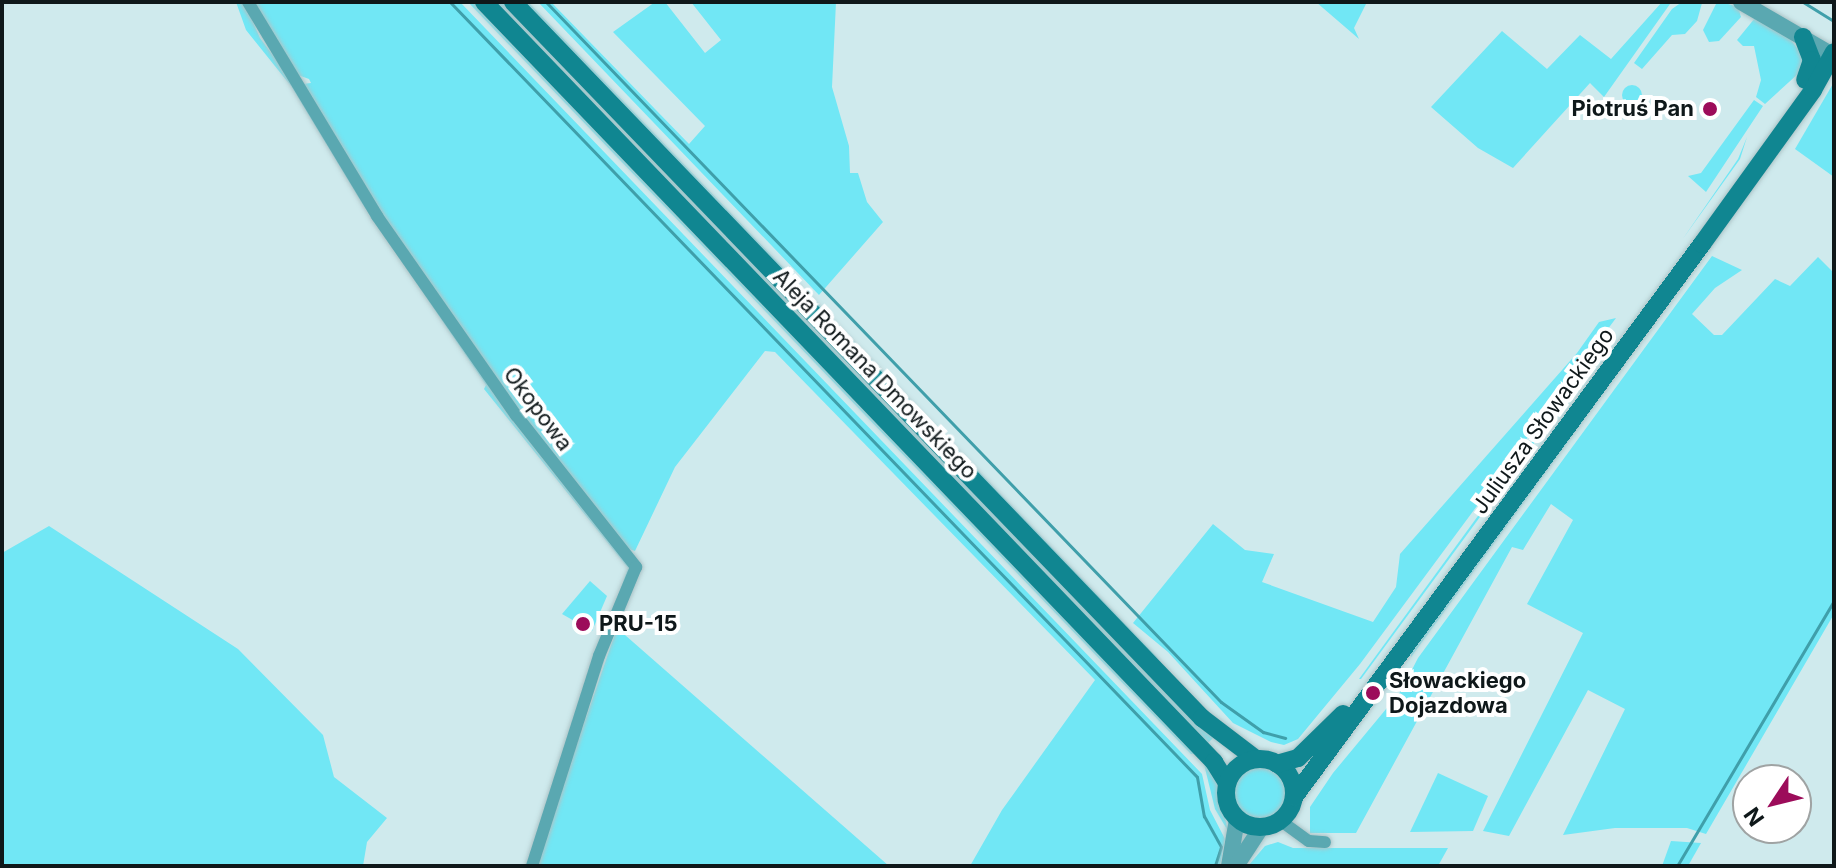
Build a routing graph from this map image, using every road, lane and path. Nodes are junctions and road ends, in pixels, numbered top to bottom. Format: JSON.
{"nodes":[{"id":1,"x":248,"y":2,"type":"edge"},
{"id":2,"x":484,"y":2,"type":"edge"},
{"id":3,"x":513,"y":2,"type":"edge"},
{"id":4,"x":1741,"y":2,"type":"edge"},
{"id":5,"x":1803,"y":37,"type":"junction"},
{"id":6,"x":1831,"y":61,"type":"edge"},
{"id":7,"x":1808,"y":86,"type":"junction"},
{"id":8,"x":1256,"y":759,"type":"junction"},
{"id":9,"x":1277,"y":764,"type":"junction"},
{"id":10,"x":1227,"y":783,"type":"junction"},
{"id":11,"x":1294,"y":797,"type":"junction"},
{"id":12,"x":1237,"y":819,"type":"junction"},
{"id":13,"x":1281,"y":821,"type":"junction"},
{"id":14,"x":1261,"y":828,"type":"junction"},
{"id":15,"x":1325,"y":842,"type":"dead end"},
{"id":16,"x":532,"y":866,"type":"edge"},
{"id":17,"x":1229,"y":866,"type":"edge"},
{"id":18,"x":1236,"y":866,"type":"edge"}],
"edges":[{"from":1,"to":16,"type":"street","name":"Okopowa"},
{"from":2,"to":10,"type":"main road","name":"Aleja Romana Dmowskiego"},
{"from":3,"to":8,"type":"main road","name":"Aleja Romana Dmowskiego"},
{"from":4,"to":5,"type":"street"},
{"from":5,"to":6,"type":"street"},
{"from":5,"to":7,"type":"main road"},
{"from":6,"to":7,"type":"main road","name":"Juliusza Słowackiego"},
{"from":7,"to":9,"type":"main road","name":"Juliusza Słowackiego"},
{"from":7,"to":11,"type":"main road","name":"Juliusza Słowackiego"},
{"from":8,"to":9,"type":"main road"},
{"from":8,"to":10,"type":"main road"},
{"from":9,"to":11,"type":"main road"},
{"from":10,"to":12,"type":"main road"},
{"from":11,"to":13,"type":"main road"},
{"from":12,"to":14,"type":"main road"},
{"from":12,"to":17,"type":"street"},
{"from":13,"to":14,"type":"main road"},
{"from":13,"to":15,"type":"street"},
{"from":14,"to":18,"type":"street"}]}
